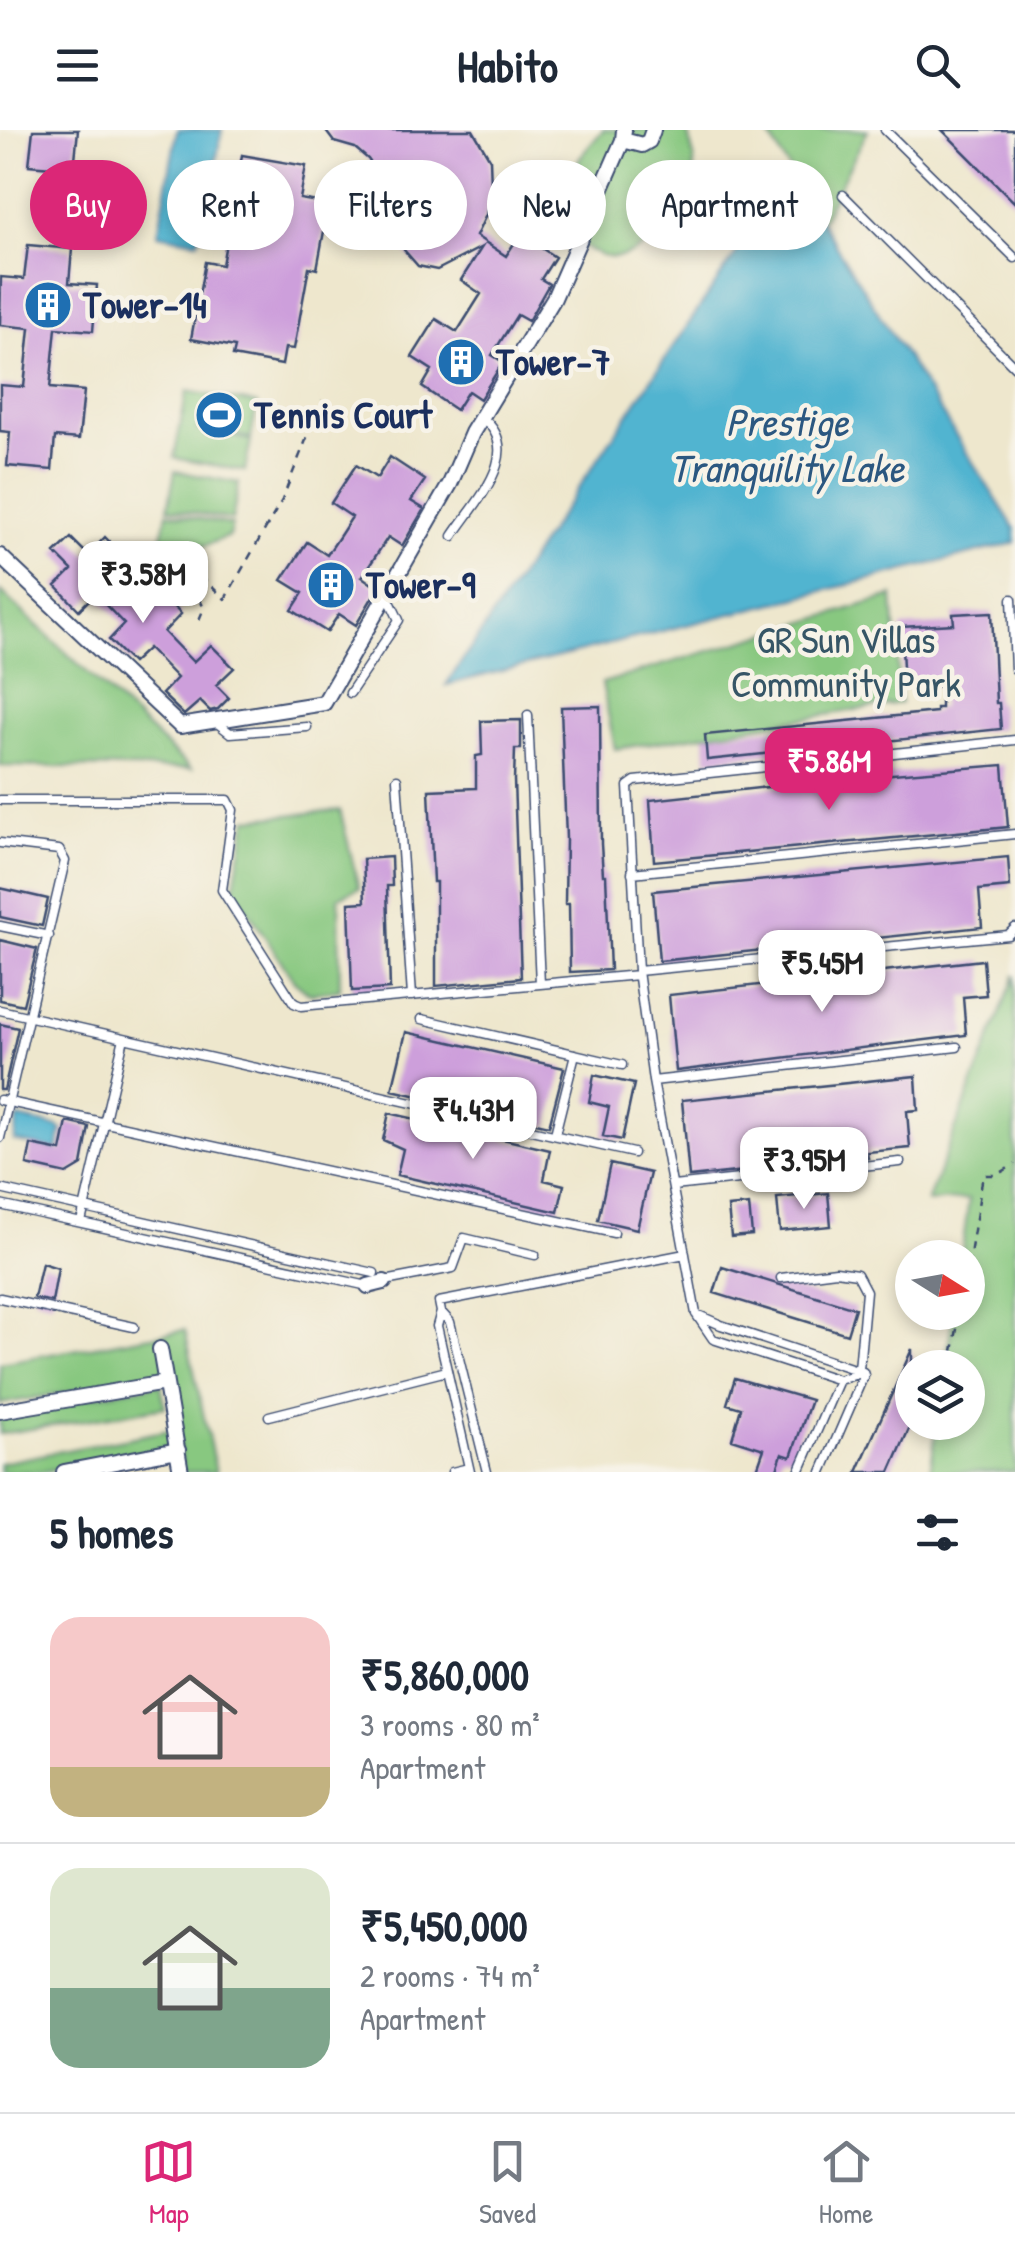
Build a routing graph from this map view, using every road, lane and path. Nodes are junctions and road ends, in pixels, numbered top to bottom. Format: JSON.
{"nodes":[{"id":1,"x":653,"y":130,"type":"edge"},
{"id":2,"x":885,"y":130,"type":"edge"},
{"id":3,"x":624,"y":135,"type":"edge"},
{"id":4,"x":844,"y":194,"type":"dead end"},
{"id":5,"x":1015,"y":258,"type":"edge"},
{"id":6,"x":1015,"y":367,"type":"edge"},
{"id":7,"x":322,"y":400,"type":"dead end"},
{"id":8,"x":481,"y":418,"type":"junction"},
{"id":9,"x":453,"y":536,"type":"dead end"},
{"id":10,"x":0,"y":556,"type":"edge"},
{"id":11,"x":388,"y":597,"type":"junction"},
{"id":12,"x":1012,"y":598,"type":"dead end"},
{"id":13,"x":200,"y":620,"type":"dead end"},
{"id":14,"x":1015,"y":669,"type":"edge"},
{"id":15,"x":350,"y":694,"type":"dead end"},
{"id":16,"x":528,"y":715,"type":"dead end"},
{"id":17,"x":213,"y":720,"type":"junction"},
{"id":18,"x":307,"y":728,"type":"dead end"},
{"id":19,"x":1015,"y":740,"type":"edge"},
{"id":20,"x":398,"y":779,"type":"dead end"},
{"id":21,"x":0,"y":800,"type":"edge"},
{"id":22,"x":1015,"y":834,"type":"edge"},
{"id":23,"x":0,"y":842,"type":"edge"},
{"id":24,"x":632,"y":873,"type":"junction"},
{"id":25,"x":0,"y":926,"type":"edge"},
{"id":26,"x":1015,"y":928,"type":"edge"},
{"id":27,"x":49,"y":936,"type":"junction"},
{"id":28,"x":638,"y":973,"type":"junction"},
{"id":29,"x":540,"y":984,"type":"junction"},
{"id":30,"x":412,"y":996,"type":"junction"},
{"id":31,"x":0,"y":1010,"type":"edge"},
{"id":32,"x":30,"y":1017,"type":"junction"},
{"id":33,"x":422,"y":1018,"type":"dead end"},
{"id":34,"x":124,"y":1038,"type":"junction"},
{"id":35,"x":957,"y":1048,"type":"dead end"},
{"id":36,"x":575,"y":1054,"type":"junction"},
{"id":37,"x":622,"y":1065,"type":"dead end"},
{"id":38,"x":653,"y":1081,"type":"junction"},
{"id":39,"x":4,"y":1101,"type":"edge"},
{"id":40,"x":104,"y":1123,"type":"junction"},
{"id":41,"x":555,"y":1134,"type":"junction"},
{"id":42,"x":0,"y":1138,"type":"edge"},
{"id":43,"x":633,"y":1153,"type":"dead end"},
{"id":44,"x":900,"y":1162,"type":"dead end"},
{"id":45,"x":1015,"y":1164,"type":"edge"},
{"id":46,"x":673,"y":1186,"type":"junction"},
{"id":47,"x":0,"y":1189,"type":"edge"},
{"id":48,"x":0,"y":1205,"type":"edge"},
{"id":49,"x":84,"y":1207,"type":"junction"},
{"id":50,"x":81,"y":1222,"type":"junction"},
{"id":51,"x":614,"y":1233,"type":"dead end"},
{"id":52,"x":972,"y":1240,"type":"edge"},
{"id":53,"x":259,"y":1247,"type":"junction"},
{"id":54,"x":686,"y":1254,"type":"junction"},
{"id":55,"x":535,"y":1256,"type":"dead end"},
{"id":56,"x":256,"y":1261,"type":"junction"},
{"id":57,"x":780,"y":1278,"type":"dead end"},
{"id":58,"x":375,"y":1280,"type":"junction"},
{"id":59,"x":0,"y":1298,"type":"edge"},
{"id":60,"x":440,"y":1312,"type":"junction"},
{"id":61,"x":696,"y":1314,"type":"junction"},
{"id":62,"x":134,"y":1327,"type":"dead end"},
{"id":63,"x":160,"y":1349,"type":"dead end"},
{"id":64,"x":861,"y":1370,"type":"junction"},
{"id":65,"x":447,"y":1371,"type":"junction"},
{"id":66,"x":839,"y":1380,"type":"junction"},
{"id":67,"x":165,"y":1383,"type":"junction"},
{"id":68,"x":0,"y":1411,"type":"edge"},
{"id":69,"x":269,"y":1416,"type":"dead end"},
{"id":70,"x":178,"y":1450,"type":"junction"},
{"id":71,"x":469,"y":1470,"type":"edge"},
{"id":72,"x":64,"y":1472,"type":"edge"},
{"id":73,"x":182,"y":1472,"type":"edge"},
{"id":74,"x":452,"y":1472,"type":"edge"},
{"id":75,"x":487,"y":1472,"type":"edge"},
{"id":76,"x":798,"y":1472,"type":"edge"},
{"id":77,"x":822,"y":1472,"type":"edge"}],
"edges":[{"from":1,"to":3,"type":"street"},
{"from":2,"to":5,"type":"lane"},
{"from":3,"to":8,"type":"street"},
{"from":4,"to":6,"type":"lane"},
{"from":7,"to":13,"type":"path"},
{"from":8,"to":9,"type":"lane"},
{"from":8,"to":11,"type":"street"},
{"from":10,"to":17,"type":"street"},
{"from":11,"to":15,"type":"lane"},
{"from":11,"to":17,"type":"street"},
{"from":12,"to":14,"type":"lane"},
{"from":16,"to":29,"type":"lane"},
{"from":17,"to":18,"type":"lane"},
{"from":19,"to":24,"type":"lane"},
{"from":20,"to":30,"type":"lane"},
{"from":21,"to":30,"type":"lane"},
{"from":22,"to":24,"type":"lane"},
{"from":23,"to":27,"type":"lane"},
{"from":24,"to":28,"type":"lane"},
{"from":25,"to":27,"type":"lane"},
{"from":26,"to":28,"type":"lane"},
{"from":27,"to":32,"type":"lane"},
{"from":28,"to":29,"type":"lane"},
{"from":28,"to":38,"type":"lane"},
{"from":29,"to":30,"type":"lane"},
{"from":31,"to":32,"type":"lane"},
{"from":32,"to":34,"type":"lane"},
{"from":32,"to":39,"type":"lane"},
{"from":33,"to":36,"type":"lane"},
{"from":34,"to":40,"type":"lane"},
{"from":34,"to":41,"type":"lane"},
{"from":35,"to":38,"type":"lane"},
{"from":36,"to":37,"type":"lane"},
{"from":36,"to":41,"type":"lane"},
{"from":38,"to":46,"type":"lane"},
{"from":39,"to":40,"type":"lane"},
{"from":39,"to":42,"type":"lane"},
{"from":40,"to":49,"type":"lane"},
{"from":40,"to":51,"type":"lane"},
{"from":41,"to":43,"type":"lane"},
{"from":44,"to":46,"type":"lane"},
{"from":45,"to":52,"type":"path"},
{"from":46,"to":54,"type":"lane"},
{"from":47,"to":49,"type":"lane"},
{"from":48,"to":50,"type":"lane"},
{"from":49,"to":50,"type":"lane"},
{"from":49,"to":53,"type":"lane"},
{"from":50,"to":56,"type":"lane"},
{"from":53,"to":56,"type":"lane"},
{"from":53,"to":58,"type":"lane"},
{"from":54,"to":60,"type":"lane"},
{"from":54,"to":61,"type":"lane"},
{"from":55,"to":58,"type":"lane"},
{"from":56,"to":58,"type":"lane"},
{"from":57,"to":64,"type":"lane"},
{"from":59,"to":62,"type":"lane"},
{"from":60,"to":65,"type":"lane"},
{"from":60,"to":75,"type":"lane"},
{"from":61,"to":64,"type":"lane"},
{"from":61,"to":66,"type":"lane"},
{"from":63,"to":67,"type":"street"},
{"from":64,"to":66,"type":"lane"},
{"from":64,"to":77,"type":"lane"},
{"from":65,"to":69,"type":"lane"},
{"from":65,"to":71,"type":"lane"},
{"from":66,"to":76,"type":"lane"},
{"from":67,"to":68,"type":"street"},
{"from":67,"to":70,"type":"street"},
{"from":70,"to":72,"type":"street"},
{"from":70,"to":73,"type":"street"},
{"from":71,"to":74,"type":"lane"}]}
